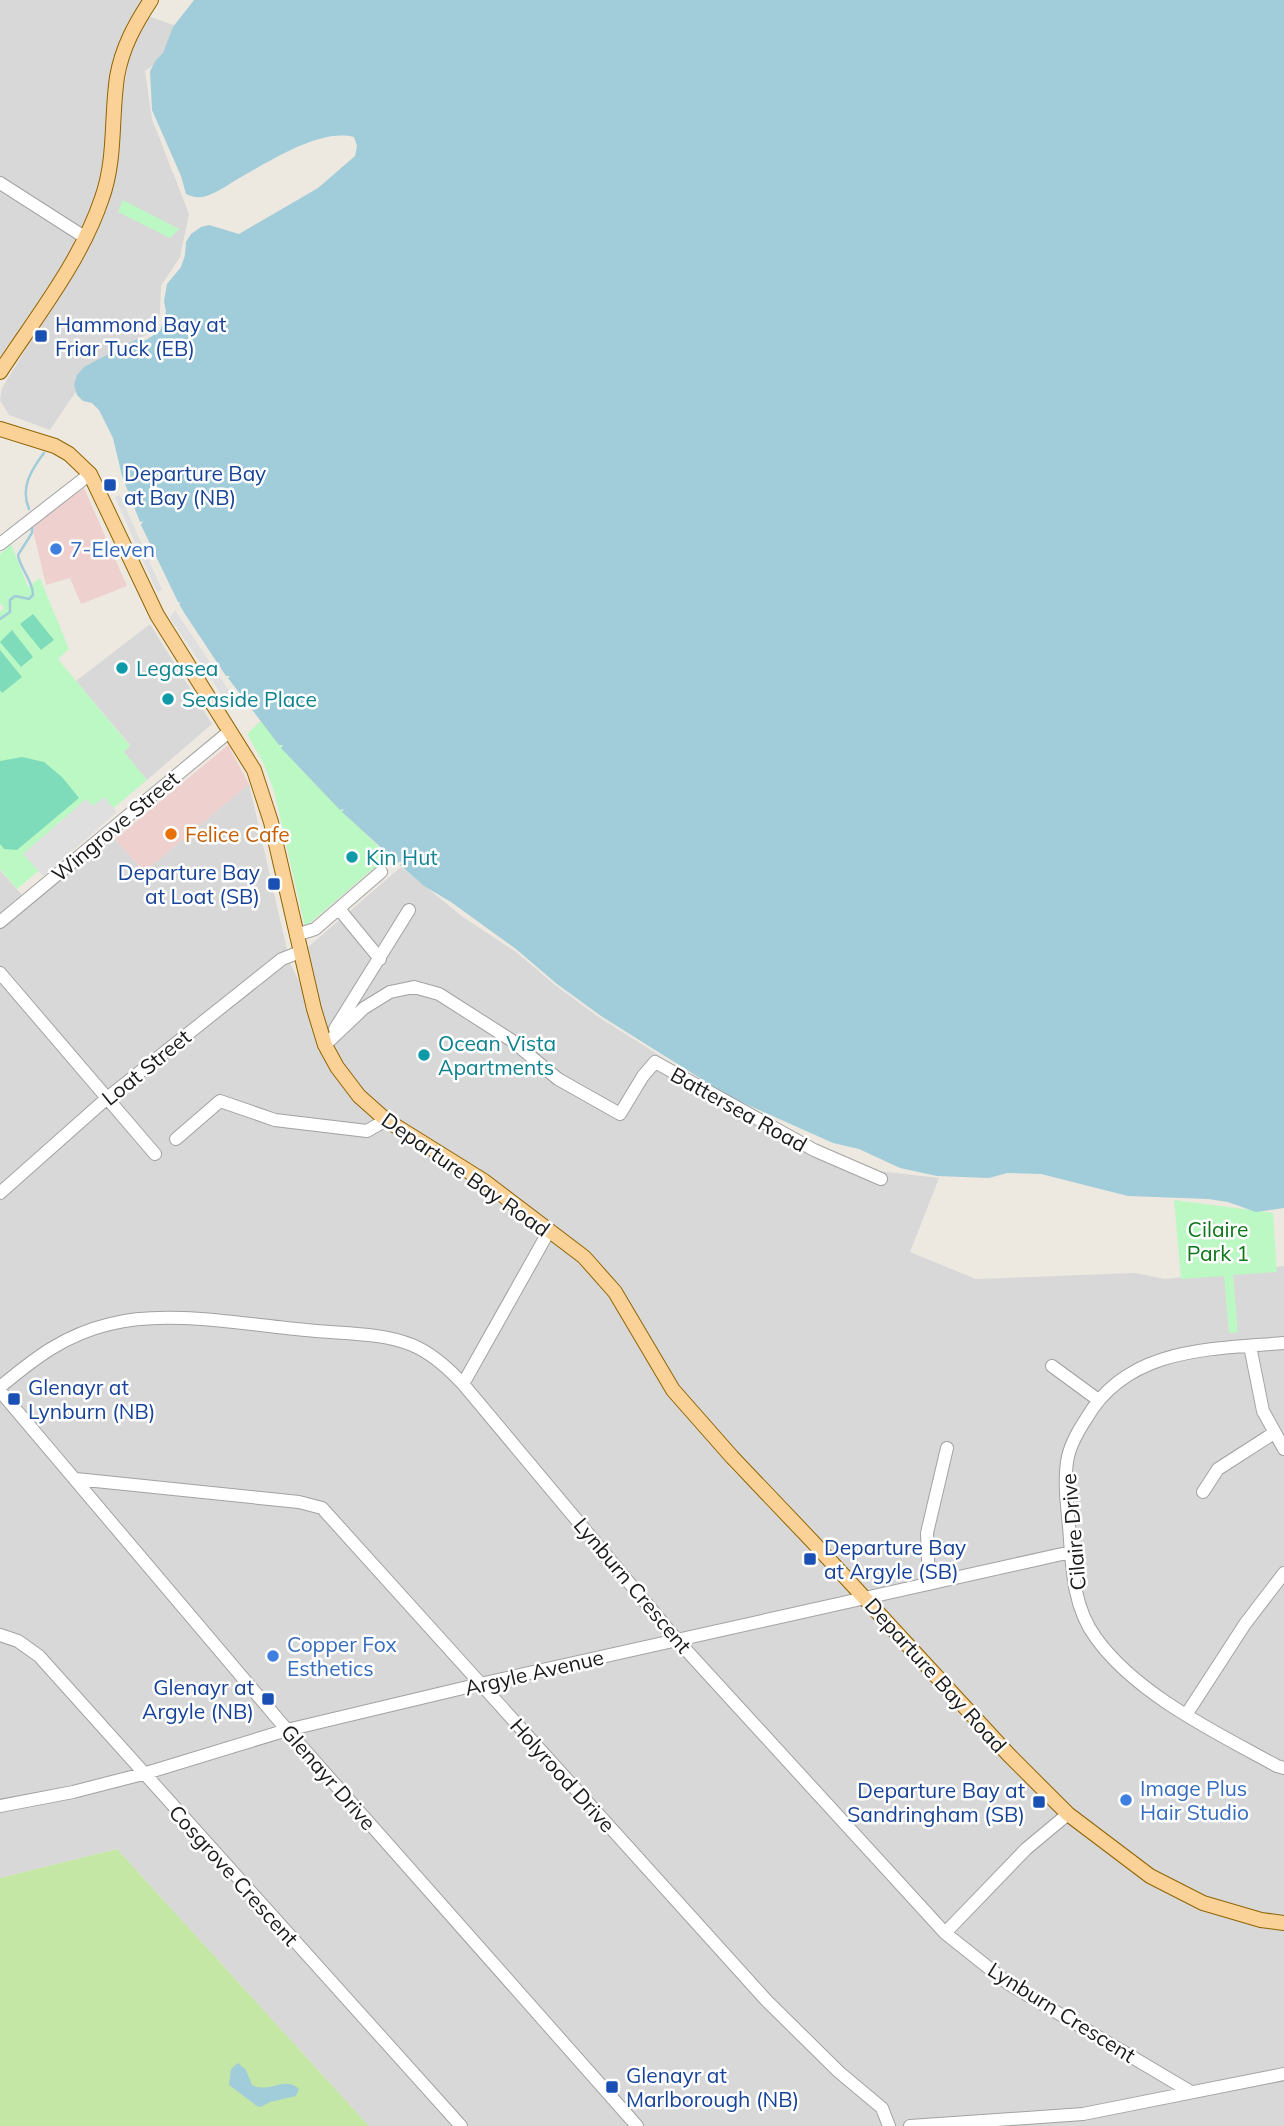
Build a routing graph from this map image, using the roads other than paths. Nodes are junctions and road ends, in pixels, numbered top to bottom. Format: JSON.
{"nodes":[{"id":1,"x":151,"y":0,"type":"edge"},
{"id":2,"x":0,"y":183,"type":"edge"},
{"id":3,"x":86,"y":238,"type":"junction"},
{"id":4,"x":0,"y":372,"type":"edge"},
{"id":5,"x":0,"y":417,"type":"edge"},
{"id":6,"x":0,"y":429,"type":"edge"},
{"id":7,"x":20,"y":435,"type":"junction"},
{"id":8,"x":90,"y":474,"type":"junction"},
{"id":9,"x":0,"y":544,"type":"edge"},
{"id":10,"x":230,"y":731,"type":"junction"},
{"id":11,"x":381,"y":872,"type":"dead end"},
{"id":12,"x":339,"y":909,"type":"junction"},
{"id":13,"x":409,"y":910,"type":"dead end"},
{"id":14,"x":0,"y":922,"type":"edge"},
{"id":15,"x":296,"y":935,"type":"junction"},
{"id":16,"x":300,"y":952,"type":"junction"},
{"id":17,"x":380,"y":959,"type":"junction"},
{"id":18,"x":0,"y":973,"type":"edge"},
{"id":19,"x":325,"y":1045,"type":"junction"},
{"id":20,"x":106,"y":1099,"type":"junction"},
{"id":21,"x":386,"y":1120,"type":"junction"},
{"id":22,"x":176,"y":1139,"type":"dead end"},
{"id":23,"x":155,"y":1154,"type":"dead end"},
{"id":24,"x":881,"y":1179,"type":"dead end"},
{"id":25,"x":1,"y":1189,"type":"edge"},
{"id":26,"x":550,"y":1231,"type":"junction"},
{"id":27,"x":1284,"y":1343,"type":"edge"},
{"id":28,"x":1250,"y":1346,"type":"junction"},
{"id":29,"x":1052,"y":1366,"type":"dead end"},
{"id":30,"x":463,"y":1384,"type":"junction"},
{"id":31,"x":0,"y":1389,"type":"edge"},
{"id":32,"x":1097,"y":1399,"type":"junction"},
{"id":33,"x":1273,"y":1433,"type":"junction"},
{"id":34,"x":947,"y":1448,"type":"dead end"},
{"id":35,"x":1284,"y":1449,"type":"edge"},
{"id":36,"x":76,"y":1479,"type":"junction"},
{"id":37,"x":1203,"y":1493,"type":"dead end"},
{"id":38,"x":1071,"y":1552,"type":"junction"},
{"id":39,"x":1284,"y":1573,"type":"edge"},
{"id":40,"x":929,"y":1584,"type":"junction"},
{"id":41,"x":865,"y":1598,"type":"junction"},
{"id":42,"x":0,"y":1635,"type":"edge"},
{"id":43,"x":677,"y":1640,"type":"junction"},
{"id":44,"x":480,"y":1684,"type":"junction"},
{"id":45,"x":1186,"y":1715,"type":"junction"},
{"id":46,"x":287,"y":1730,"type":"junction"},
{"id":47,"x":1284,"y":1768,"type":"edge"},
{"id":48,"x":143,"y":1774,"type":"junction"},
{"id":49,"x":0,"y":1806,"type":"edge"},
{"id":50,"x":1068,"y":1814,"type":"junction"},
{"id":51,"x":1284,"y":1923,"type":"edge"},
{"id":52,"x":945,"y":1933,"type":"junction"},
{"id":53,"x":1284,"y":2074,"type":"edge"},
{"id":54,"x":1191,"y":2092,"type":"junction"},
{"id":55,"x":461,"y":2126,"type":"edge"},
{"id":56,"x":636,"y":2126,"type":"edge"},
{"id":57,"x":889,"y":2126,"type":"edge"},
{"id":58,"x":909,"y":2126,"type":"edge"}],
"edges":[{"from":1,"to":3,"type":"main road"},
{"from":2,"to":3,"type":"street"},
{"from":3,"to":4,"type":"main road"},
{"from":5,"to":7,"type":"main road"},
{"from":6,"to":7,"type":"main road","name":"Departure Bay Road"},
{"from":7,"to":8,"type":"main road","name":"Departure Bay Road"},
{"from":8,"to":9,"type":"street"},
{"from":8,"to":10,"type":"main road","name":"Departure Bay Road"},
{"from":10,"to":14,"type":"street","name":"Wingrove Street"},
{"from":10,"to":15,"type":"main road","name":"Departure Bay Road"},
{"from":11,"to":12,"type":"street"},
{"from":12,"to":15,"type":"street"},
{"from":12,"to":17,"type":"street"},
{"from":13,"to":17,"type":"street"},
{"from":15,"to":16,"type":"main road","name":"Departure Bay Road"},
{"from":16,"to":19,"type":"main road","name":"Departure Bay Road"},
{"from":16,"to":20,"type":"street","name":"Loat Street"},
{"from":17,"to":19,"type":"street"},
{"from":18,"to":20,"type":"street"},
{"from":19,"to":21,"type":"main road","name":"Departure Bay Road"},
{"from":19,"to":24,"type":"street","name":"Battersea Road"},
{"from":20,"to":23,"type":"street"},
{"from":20,"to":25,"type":"street","name":"Loat Street"},
{"from":21,"to":22,"type":"street"},
{"from":21,"to":26,"type":"main road","name":"Departure Bay Road"},
{"from":26,"to":30,"type":"street"},
{"from":26,"to":41,"type":"main road","name":"Departure Bay Road"},
{"from":27,"to":28,"type":"street","name":"Cilaire Drive"},
{"from":28,"to":32,"type":"street","name":"Cilaire Drive"},
{"from":28,"to":33,"type":"street"},
{"from":29,"to":32,"type":"street"},
{"from":30,"to":31,"type":"street","name":"Lynburn Crescent"},
{"from":30,"to":43,"type":"street","name":"Lynburn Crescent"},
{"from":31,"to":36,"type":"street","name":"Glenayr Drive"},
{"from":32,"to":38,"type":"street","name":"Cilaire Drive"},
{"from":33,"to":35,"type":"street"},
{"from":33,"to":37,"type":"street"},
{"from":34,"to":40,"type":"street"},
{"from":36,"to":44,"type":"street","name":"Holyrood Drive"},
{"from":36,"to":46,"type":"street","name":"Glenayr Drive"},
{"from":38,"to":40,"type":"street","name":"Argyle Avenue"},
{"from":38,"to":45,"type":"street","name":"Cilaire Drive"},
{"from":39,"to":45,"type":"street"},
{"from":40,"to":41,"type":"street","name":"Argyle Avenue"},
{"from":41,"to":43,"type":"street","name":"Argyle Avenue"},
{"from":41,"to":50,"type":"main road","name":"Departure Bay Road"},
{"from":42,"to":48,"type":"street","name":"Cosgrove Crescent"},
{"from":43,"to":44,"type":"street","name":"Argyle Avenue"},
{"from":43,"to":52,"type":"street","name":"Lynburn Crescent"},
{"from":44,"to":46,"type":"street","name":"Argyle Avenue"},
{"from":44,"to":57,"type":"street","name":"Holyrood Drive"},
{"from":45,"to":47,"type":"street","name":"Cilaire Drive"},
{"from":46,"to":48,"type":"street","name":"Argyle Avenue"},
{"from":46,"to":56,"type":"street","name":"Glenayr Drive"},
{"from":48,"to":49,"type":"street","name":"Argyle Avenue"},
{"from":48,"to":55,"type":"street","name":"Cosgrove Crescent"},
{"from":50,"to":51,"type":"main road","name":"Departure Bay Road"},
{"from":50,"to":52,"type":"street"},
{"from":52,"to":54,"type":"street","name":"Lynburn Crescent"},
{"from":53,"to":54,"type":"street"},
{"from":54,"to":58,"type":"street"}]}
